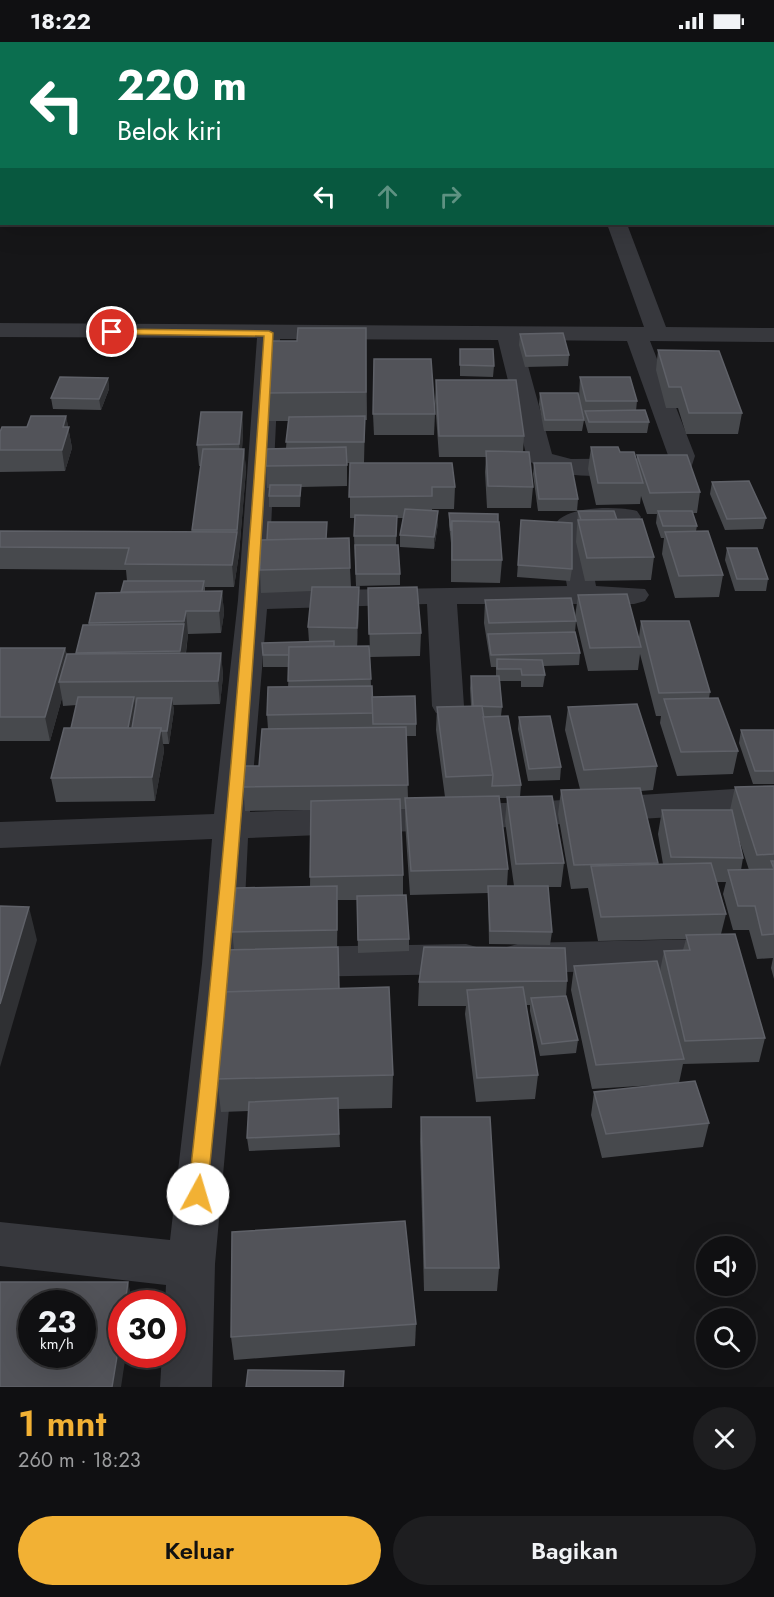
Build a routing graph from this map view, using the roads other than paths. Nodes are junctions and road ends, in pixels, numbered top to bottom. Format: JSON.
{"nodes":[{"id":1,"x":617,"y":225,"type":"edge"},
{"id":2,"x":0,"y":330,"type":"edge"},
{"id":3,"x":269,"y":333,"type":"junction"},
{"id":4,"x":508,"y":333,"type":"junction"},
{"id":5,"x":646,"y":333,"type":"junction"},
{"id":6,"x":774,"y":335,"type":"edge"},
{"id":7,"x":627,"y":517,"type":"edge"},
{"id":8,"x":583,"y":594,"type":"junction"},
{"id":9,"x":441,"y":595,"type":"junction"},
{"id":10,"x":634,"y":595,"type":"dead end"},
{"id":11,"x":253,"y":600,"type":"junction"},
{"id":12,"x":448,"y":706,"type":"edge"},
{"id":13,"x":734,"y":801,"type":"edge"},
{"id":14,"x":231,"y":825,"type":"junction"},
{"id":15,"x":0,"y":835,"type":"edge"},
{"id":16,"x":734,"y":954,"type":"edge"},
{"id":17,"x":222,"y":964,"type":"junction"},
{"id":18,"x":0,"y":1244,"type":"edge"},
{"id":19,"x":190,"y":1264,"type":"junction"},
{"id":20,"x":186,"y":1387,"type":"edge"}],
"edges":[{"from":1,"to":5,"type":"street"},
{"from":2,"to":3,"type":"street"},
{"from":3,"to":4,"type":"street"},
{"from":3,"to":11,"type":"street"},
{"from":4,"to":5,"type":"street"},
{"from":4,"to":5,"type":"street"},
{"from":5,"to":6,"type":"street"},
{"from":7,"to":8,"type":"street"},
{"from":8,"to":9,"type":"street"},
{"from":8,"to":10,"type":"street"},
{"from":9,"to":11,"type":"street"},
{"from":9,"to":12,"type":"street"},
{"from":11,"to":14,"type":"street"},
{"from":13,"to":14,"type":"street"},
{"from":14,"to":15,"type":"street"},
{"from":14,"to":17,"type":"street"},
{"from":16,"to":17,"type":"street"},
{"from":17,"to":19,"type":"street"},
{"from":18,"to":19,"type":"street"},
{"from":19,"to":20,"type":"street"}]}
